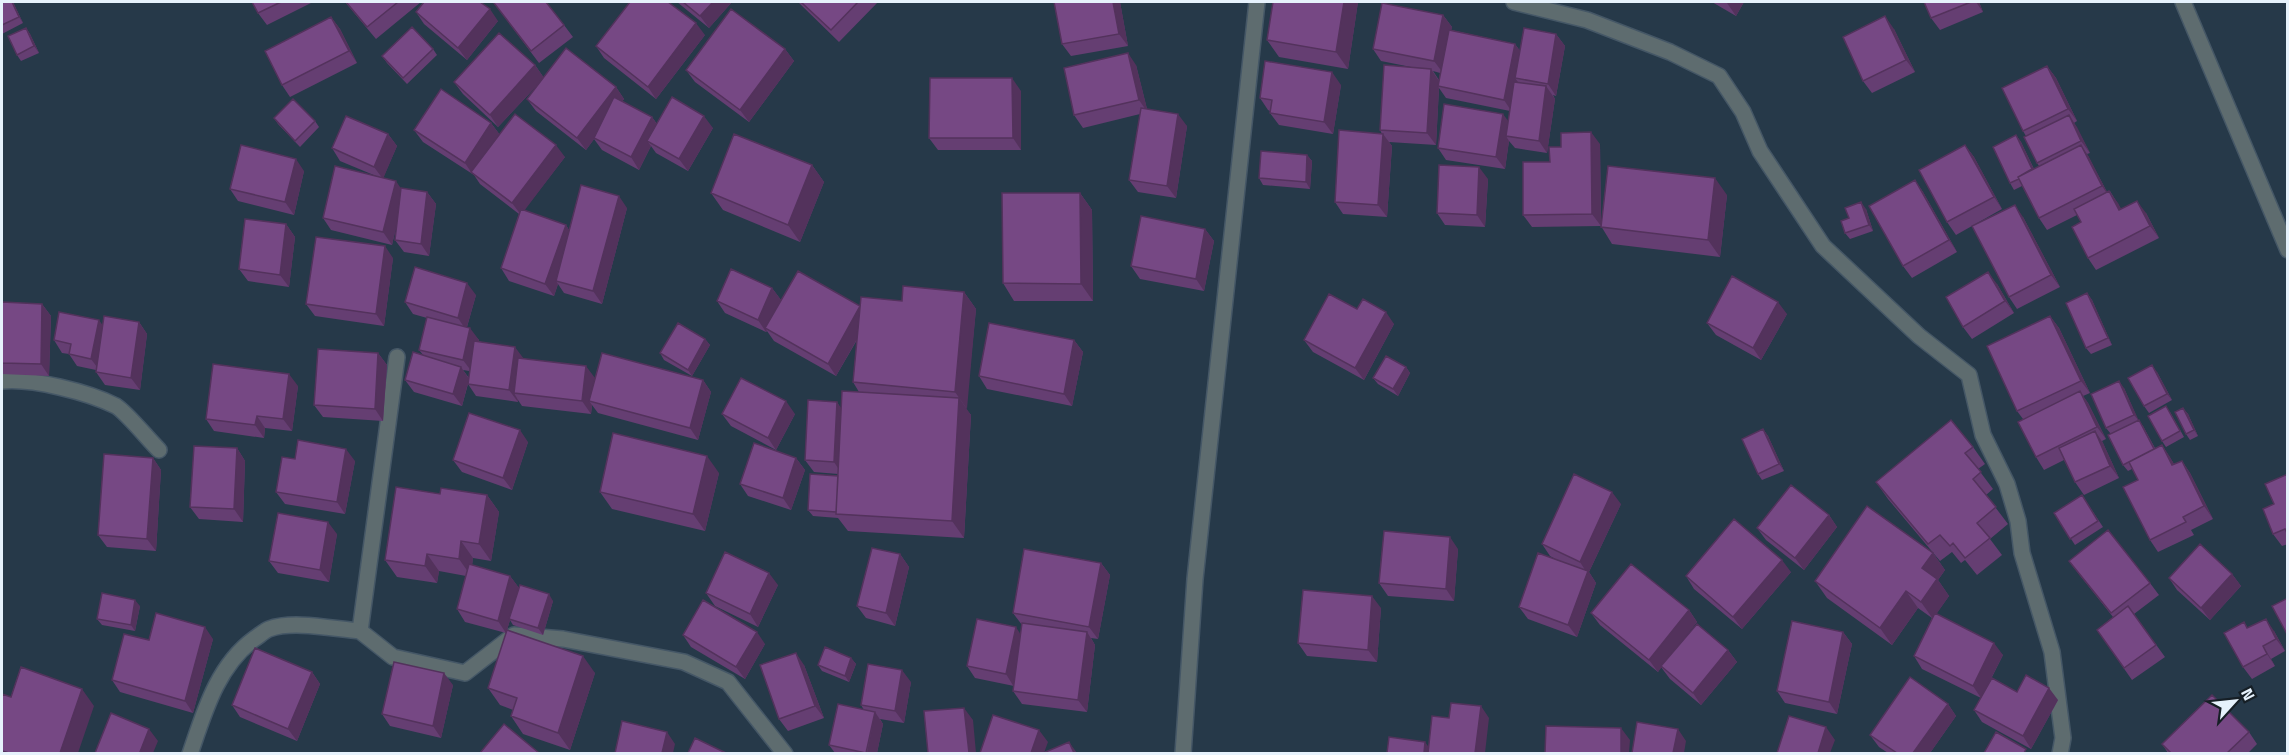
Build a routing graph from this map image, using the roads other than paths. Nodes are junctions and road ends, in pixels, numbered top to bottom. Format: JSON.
{"nodes":[{"id":1,"x":1257,"y":2,"type":"edge"},
{"id":2,"x":1514,"y":2,"type":"edge"},
{"id":3,"x":2183,"y":2,"type":"edge"},
{"id":4,"x":2288,"y":249,"type":"edge"},
{"id":5,"x":398,"y":357,"type":"dead end"},
{"id":6,"x":2,"y":381,"type":"edge"},
{"id":7,"x":159,"y":450,"type":"dead end"},
{"id":8,"x":360,"y":631,"type":"junction"},
{"id":9,"x":190,"y":753,"type":"edge"},
{"id":10,"x":785,"y":753,"type":"edge"},
{"id":11,"x":1183,"y":753,"type":"edge"},
{"id":12,"x":2061,"y":753,"type":"edge"}],
"edges":[{"from":1,"to":11,"type":"street"},
{"from":2,"to":12,"type":"street"},
{"from":3,"to":4,"type":"street"},
{"from":5,"to":8,"type":"street"},
{"from":6,"to":7,"type":"street"},
{"from":8,"to":9,"type":"street"},
{"from":8,"to":10,"type":"street"}]}
